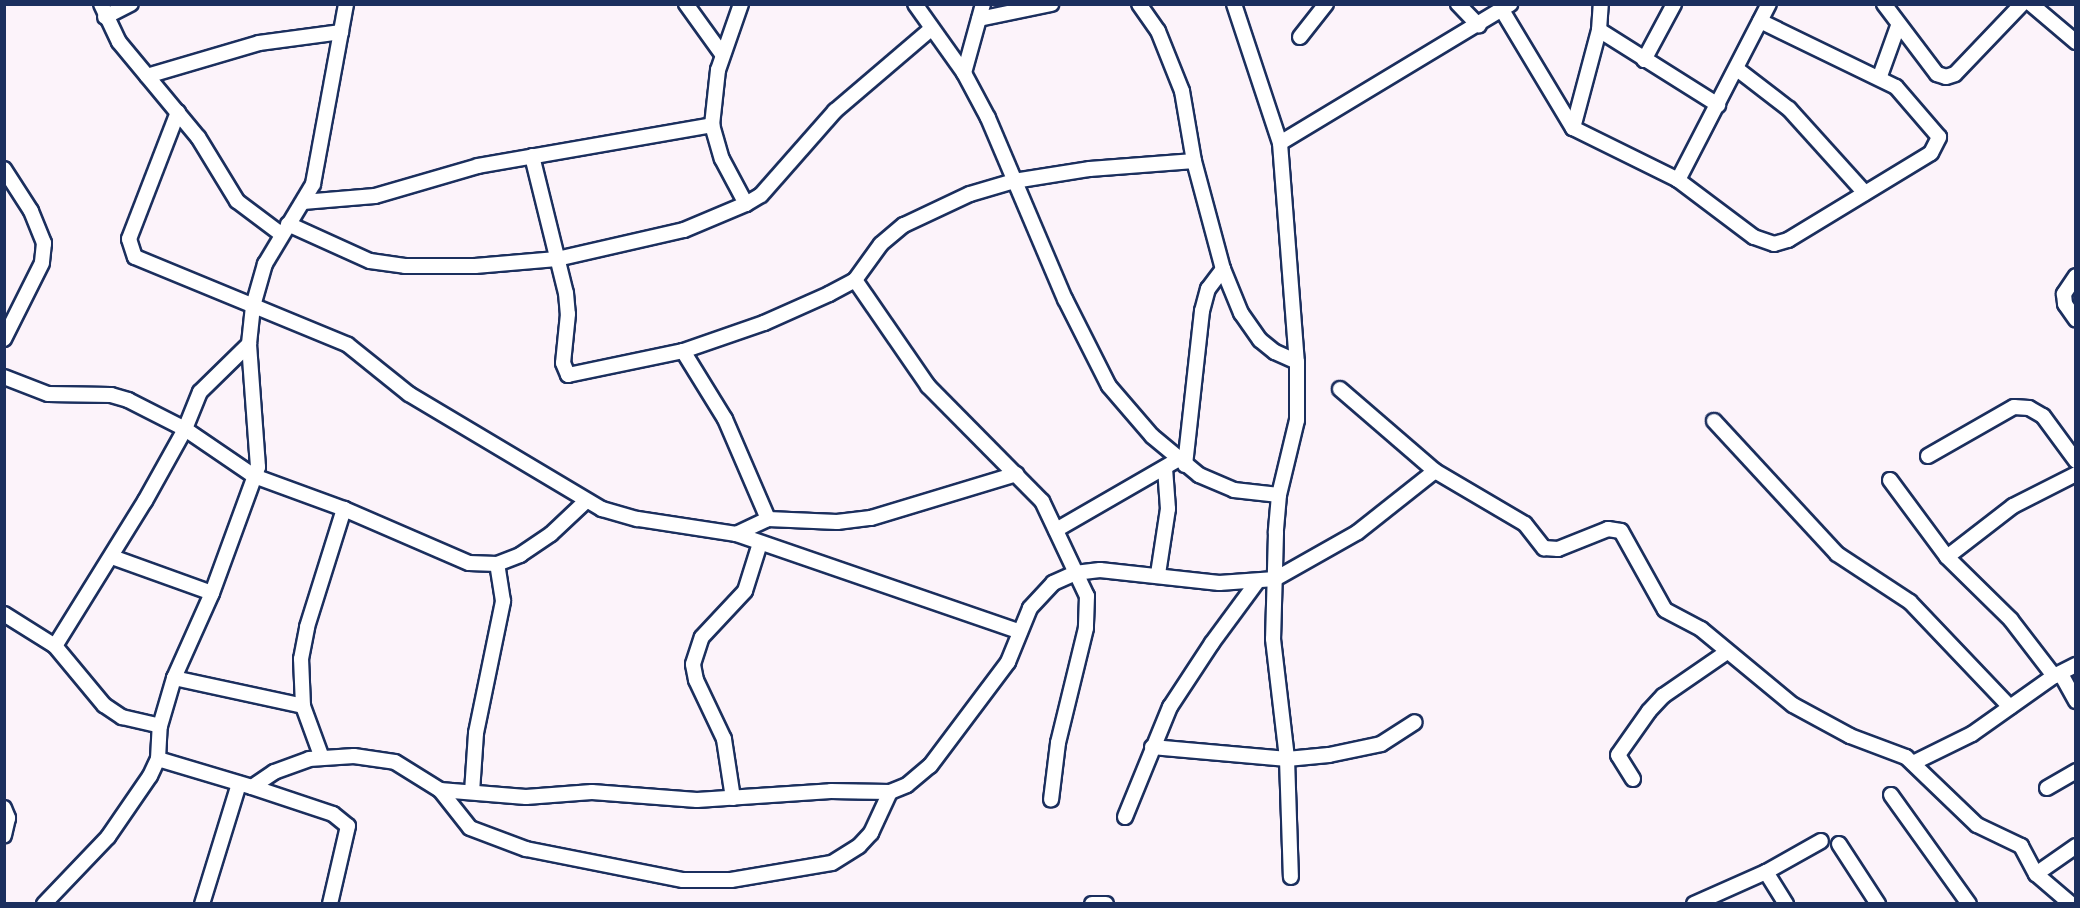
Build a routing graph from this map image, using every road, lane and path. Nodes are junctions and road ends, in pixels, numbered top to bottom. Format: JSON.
{"nodes":[{"id":1,"x":131,"y":4,"type":"edge"},
{"id":2,"x":346,"y":4,"type":"edge"},
{"id":3,"x":741,"y":4,"type":"edge"},
{"id":4,"x":915,"y":4,"type":"edge"},
{"id":5,"x":983,"y":4,"type":"edge"},
{"id":6,"x":1051,"y":4,"type":"edge"},
{"id":7,"x":1139,"y":4,"type":"edge"},
{"id":8,"x":1234,"y":4,"type":"edge"},
{"id":9,"x":1326,"y":4,"type":"edge"},
{"id":10,"x":1458,"y":4,"type":"edge"},
{"id":11,"x":1600,"y":4,"type":"edge"},
{"id":12,"x":1674,"y":4,"type":"edge"},
{"id":13,"x":1769,"y":4,"type":"edge"},
{"id":14,"x":1884,"y":4,"type":"edge"},
{"id":15,"x":2022,"y":4,"type":"edge"},
{"id":16,"x":2031,"y":4,"type":"edge"},
{"id":17,"x":689,"y":6,"type":"edge"},
{"id":18,"x":1506,"y":7,"type":"edge"},
{"id":19,"x":103,"y":11,"type":"edge"},
{"id":20,"x":979,"y":19,"type":"junction"},
{"id":21,"x":1760,"y":21,"type":"junction"},
{"id":22,"x":1479,"y":26,"type":"junction"},
{"id":23,"x":1898,"y":26,"type":"junction"},
{"id":24,"x":930,"y":30,"type":"junction"},
{"id":25,"x":1599,"y":30,"type":"junction"},
{"id":26,"x":341,"y":32,"type":"junction"},
{"id":27,"x":1300,"y":37,"type":"dead end"},
{"id":28,"x":2076,"y":42,"type":"edge"},
{"id":29,"x":722,"y":54,"type":"junction"},
{"id":30,"x":1644,"y":60,"type":"junction"},
{"id":31,"x":1737,"y":69,"type":"junction"},
{"id":32,"x":964,"y":73,"type":"junction"},
{"id":33,"x":147,"y":76,"type":"junction"},
{"id":34,"x":1880,"y":76,"type":"junction"},
{"id":35,"x":1718,"y":105,"type":"junction"},
{"id":36,"x":178,"y":112,"type":"junction"},
{"id":37,"x":712,"y":126,"type":"junction"},
{"id":38,"x":1573,"y":128,"type":"junction"},
{"id":39,"x":1280,"y":143,"type":"junction"},
{"id":40,"x":532,"y":156,"type":"junction"},
{"id":41,"x":1194,"y":160,"type":"junction"},
{"id":42,"x":4,"y":169,"type":"edge"},
{"id":43,"x":1678,"y":180,"type":"junction"},
{"id":44,"x":1014,"y":181,"type":"junction"},
{"id":45,"x":1865,"y":193,"type":"junction"},
{"id":46,"x":303,"y":202,"type":"junction"},
{"id":47,"x":747,"y":204,"type":"junction"},
{"id":48,"x":284,"y":229,"type":"junction"},
{"id":49,"x":557,"y":259,"type":"junction"},
{"id":50,"x":1223,"y":269,"type":"junction"},
{"id":51,"x":2076,"y":276,"type":"edge"},
{"id":52,"x":855,"y":280,"type":"junction"},
{"id":53,"x":253,"y":306,"type":"junction"},
{"id":54,"x":2076,"y":320,"type":"edge"},
{"id":55,"x":4,"y":339,"type":"edge"},
{"id":56,"x":249,"y":345,"type":"junction"},
{"id":57,"x":683,"y":351,"type":"junction"},
{"id":58,"x":1298,"y":362,"type":"junction"},
{"id":59,"x":4,"y":377,"type":"edge"},
{"id":60,"x":1340,"y":388,"type":"dead end"},
{"id":61,"x":1714,"y":421,"type":"dead end"},
{"id":62,"x":185,"y":429,"type":"junction"},
{"id":63,"x":1928,"y":456,"type":"dead end"},
{"id":64,"x":2076,"y":461,"type":"edge"},
{"id":65,"x":1176,"y":464,"type":"junction"},
{"id":66,"x":1435,"y":471,"type":"junction"},
{"id":67,"x":1017,"y":474,"type":"junction"},
{"id":68,"x":2076,"y":474,"type":"edge"},
{"id":69,"x":254,"y":476,"type":"junction"},
{"id":70,"x":1890,"y":480,"type":"dead end"},
{"id":71,"x":1280,"y":495,"type":"junction"},
{"id":72,"x":586,"y":501,"type":"junction"},
{"id":73,"x":344,"y":509,"type":"junction"},
{"id":74,"x":768,"y":519,"type":"junction"},
{"id":75,"x":1056,"y":530,"type":"junction"},
{"id":76,"x":736,"y":534,"type":"junction"},
{"id":77,"x":760,"y":543,"type":"junction"},
{"id":78,"x":112,"y":557,"type":"junction"},
{"id":79,"x":1947,"y":557,"type":"junction"},
{"id":80,"x":497,"y":564,"type":"junction"},
{"id":81,"x":1074,"y":573,"type":"junction"},
{"id":82,"x":1158,"y":574,"type":"junction"},
{"id":83,"x":1275,"y":579,"type":"junction"},
{"id":84,"x":1257,"y":582,"type":"junction"},
{"id":85,"x":212,"y":593,"type":"junction"},
{"id":86,"x":4,"y":614,"type":"edge"},
{"id":87,"x":1020,"y":632,"type":"junction"},
{"id":88,"x":55,"y":646,"type":"junction"},
{"id":89,"x":1727,"y":652,"type":"junction"},
{"id":90,"x":2076,"y":665,"type":"edge"},
{"id":91,"x":2057,"y":675,"type":"junction"},
{"id":92,"x":174,"y":678,"type":"junction"},
{"id":93,"x":2076,"y":701,"type":"edge"},
{"id":94,"x":303,"y":706,"type":"junction"},
{"id":95,"x":2010,"y":707,"type":"junction"},
{"id":96,"x":1415,"y":722,"type":"dead end"},
{"id":97,"x":160,"y":726,"type":"junction"},
{"id":98,"x":1152,"y":747,"type":"junction"},
{"id":99,"x":322,"y":758,"type":"junction"},
{"id":100,"x":159,"y":759,"type":"junction"},
{"id":101,"x":1287,"y":759,"type":"junction"},
{"id":102,"x":1913,"y":763,"type":"junction"},
{"id":103,"x":2076,"y":771,"type":"edge"},
{"id":104,"x":1633,"y":779,"type":"dead end"},
{"id":105,"x":246,"y":786,"type":"junction"},
{"id":106,"x":2047,"y":788,"type":"dead end"},
{"id":107,"x":440,"y":790,"type":"junction"},
{"id":108,"x":472,"y":792,"type":"junction"},
{"id":109,"x":890,"y":792,"type":"junction"},
{"id":110,"x":1891,"y":795,"type":"dead end"},
{"id":111,"x":733,"y":798,"type":"junction"},
{"id":112,"x":1051,"y":800,"type":"dead end"},
{"id":113,"x":4,"y":808,"type":"edge"},
{"id":114,"x":1125,"y":817,"type":"dead end"},
{"id":115,"x":4,"y":836,"type":"edge"},
{"id":116,"x":1821,"y":841,"type":"dead end"},
{"id":117,"x":1839,"y":844,"type":"dead end"},
{"id":118,"x":2076,"y":846,"type":"edge"},
{"id":119,"x":1766,"y":872,"type":"junction"},
{"id":120,"x":2036,"y":874,"type":"junction"},
{"id":121,"x":1291,"y":877,"type":"dead end"},
{"id":122,"x":44,"y":903,"type":"edge"},
{"id":123,"x":202,"y":903,"type":"edge"},
{"id":124,"x":330,"y":903,"type":"edge"},
{"id":125,"x":1092,"y":903,"type":"edge"},
{"id":126,"x":1106,"y":903,"type":"edge"},
{"id":127,"x":1694,"y":903,"type":"edge"},
{"id":128,"x":1786,"y":903,"type":"edge"},
{"id":129,"x":1878,"y":903,"type":"edge"},
{"id":130,"x":1969,"y":903,"type":"edge"},
{"id":131,"x":2071,"y":903,"type":"edge"}],
"edges":[{"from":1,"to":19,"type":"street"},
{"from":2,"to":26,"type":"street"},
{"from":3,"to":29,"type":"street"},
{"from":4,"to":24,"type":"street"},
{"from":5,"to":20,"type":"street"},
{"from":6,"to":20,"type":"street"},
{"from":7,"to":41,"type":"street"},
{"from":8,"to":39,"type":"street"},
{"from":9,"to":27,"type":"street"},
{"from":10,"to":22,"type":"street"},
{"from":11,"to":25,"type":"street"},
{"from":12,"to":30,"type":"street"},
{"from":13,"to":21,"type":"street"},
{"from":14,"to":23,"type":"street"},
{"from":15,"to":23,"type":"street"},
{"from":16,"to":28,"type":"street"},
{"from":17,"to":29,"type":"street"},
{"from":18,"to":22,"type":"street"},
{"from":18,"to":38,"type":"street"},
{"from":19,"to":33,"type":"street"},
{"from":20,"to":32,"type":"street"},
{"from":21,"to":31,"type":"street"},
{"from":21,"to":34,"type":"street"},
{"from":22,"to":39,"type":"street"},
{"from":23,"to":34,"type":"street"},
{"from":24,"to":32,"type":"street"},
{"from":24,"to":47,"type":"street"},
{"from":25,"to":30,"type":"street"},
{"from":25,"to":38,"type":"street"},
{"from":26,"to":33,"type":"street"},
{"from":26,"to":46,"type":"street"},
{"from":29,"to":37,"type":"street"},
{"from":30,"to":35,"type":"street"},
{"from":31,"to":35,"type":"street"},
{"from":31,"to":45,"type":"street"},
{"from":32,"to":44,"type":"street"},
{"from":33,"to":36,"type":"street"},
{"from":34,"to":45,"type":"street"},
{"from":35,"to":43,"type":"street"},
{"from":36,"to":48,"type":"street"},
{"from":36,"to":53,"type":"street"},
{"from":37,"to":40,"type":"street"},
{"from":37,"to":47,"type":"street"},
{"from":38,"to":43,"type":"street"},
{"from":39,"to":58,"type":"street"},
{"from":40,"to":46,"type":"street"},
{"from":40,"to":49,"type":"street"},
{"from":41,"to":44,"type":"street"},
{"from":41,"to":50,"type":"street"},
{"from":42,"to":55,"type":"street"},
{"from":43,"to":45,"type":"street"},
{"from":44,"to":52,"type":"street"},
{"from":44,"to":65,"type":"street"},
{"from":46,"to":48,"type":"street"},
{"from":47,"to":49,"type":"street"},
{"from":48,"to":49,"type":"street"},
{"from":48,"to":53,"type":"street"},
{"from":49,"to":57,"type":"street"},
{"from":50,"to":58,"type":"street"},
{"from":50,"to":65,"type":"street"},
{"from":51,"to":54,"type":"street"},
{"from":52,"to":57,"type":"street"},
{"from":52,"to":67,"type":"street"},
{"from":53,"to":56,"type":"street"},
{"from":53,"to":72,"type":"street"},
{"from":56,"to":62,"type":"street"},
{"from":56,"to":69,"type":"street"},
{"from":57,"to":74,"type":"street"},
{"from":58,"to":71,"type":"street"},
{"from":59,"to":62,"type":"street"},
{"from":60,"to":66,"type":"street"},
{"from":61,"to":95,"type":"street"},
{"from":62,"to":69,"type":"street"},
{"from":62,"to":78,"type":"street"},
{"from":63,"to":64,"type":"street"},
{"from":65,"to":71,"type":"street"},
{"from":65,"to":75,"type":"street"},
{"from":65,"to":82,"type":"street"},
{"from":66,"to":83,"type":"street"},
{"from":66,"to":89,"type":"street"},
{"from":67,"to":74,"type":"street"},
{"from":67,"to":75,"type":"street"},
{"from":68,"to":79,"type":"street"},
{"from":69,"to":73,"type":"street"},
{"from":69,"to":85,"type":"street"},
{"from":70,"to":79,"type":"street"},
{"from":71,"to":83,"type":"street"},
{"from":72,"to":76,"type":"street"},
{"from":72,"to":80,"type":"street"},
{"from":73,"to":80,"type":"street"},
{"from":73,"to":94,"type":"street"},
{"from":74,"to":76,"type":"street"},
{"from":75,"to":81,"type":"street"},
{"from":76,"to":77,"type":"street"},
{"from":77,"to":87,"type":"street"},
{"from":77,"to":111,"type":"street"},
{"from":78,"to":85,"type":"street"},
{"from":78,"to":88,"type":"street"},
{"from":79,"to":91,"type":"street"},
{"from":80,"to":108,"type":"street"},
{"from":81,"to":82,"type":"street"},
{"from":81,"to":87,"type":"street"},
{"from":81,"to":112,"type":"street"},
{"from":82,"to":84,"type":"street"},
{"from":83,"to":84,"type":"street"},
{"from":83,"to":101,"type":"street"},
{"from":84,"to":98,"type":"street"},
{"from":85,"to":92,"type":"street"},
{"from":86,"to":88,"type":"street"},
{"from":87,"to":109,"type":"street"},
{"from":88,"to":97,"type":"street"},
{"from":89,"to":102,"type":"street"},
{"from":89,"to":104,"type":"street"},
{"from":90,"to":91,"type":"street"},
{"from":91,"to":93,"type":"street"},
{"from":91,"to":95,"type":"street"},
{"from":92,"to":94,"type":"street"},
{"from":92,"to":97,"type":"street"},
{"from":94,"to":99,"type":"street"},
{"from":95,"to":102,"type":"street"},
{"from":96,"to":101,"type":"street"},
{"from":97,"to":100,"type":"street"},
{"from":98,"to":101,"type":"street"},
{"from":98,"to":114,"type":"street"},
{"from":99,"to":105,"type":"street"},
{"from":99,"to":107,"type":"street"},
{"from":100,"to":105,"type":"street"},
{"from":100,"to":122,"type":"street"},
{"from":101,"to":121,"type":"street"},
{"from":102,"to":120,"type":"street"},
{"from":103,"to":106,"type":"street"},
{"from":105,"to":123,"type":"street"},
{"from":105,"to":124,"type":"street"},
{"from":107,"to":108,"type":"street"},
{"from":107,"to":109,"type":"street"},
{"from":108,"to":111,"type":"street"},
{"from":109,"to":111,"type":"street"},
{"from":110,"to":130,"type":"street"},
{"from":113,"to":115,"type":"street"},
{"from":116,"to":119,"type":"street"},
{"from":117,"to":129,"type":"street"},
{"from":118,"to":120,"type":"street"},
{"from":119,"to":127,"type":"street"},
{"from":119,"to":128,"type":"street"},
{"from":120,"to":131,"type":"street"},
{"from":125,"to":126,"type":"street"}]}
